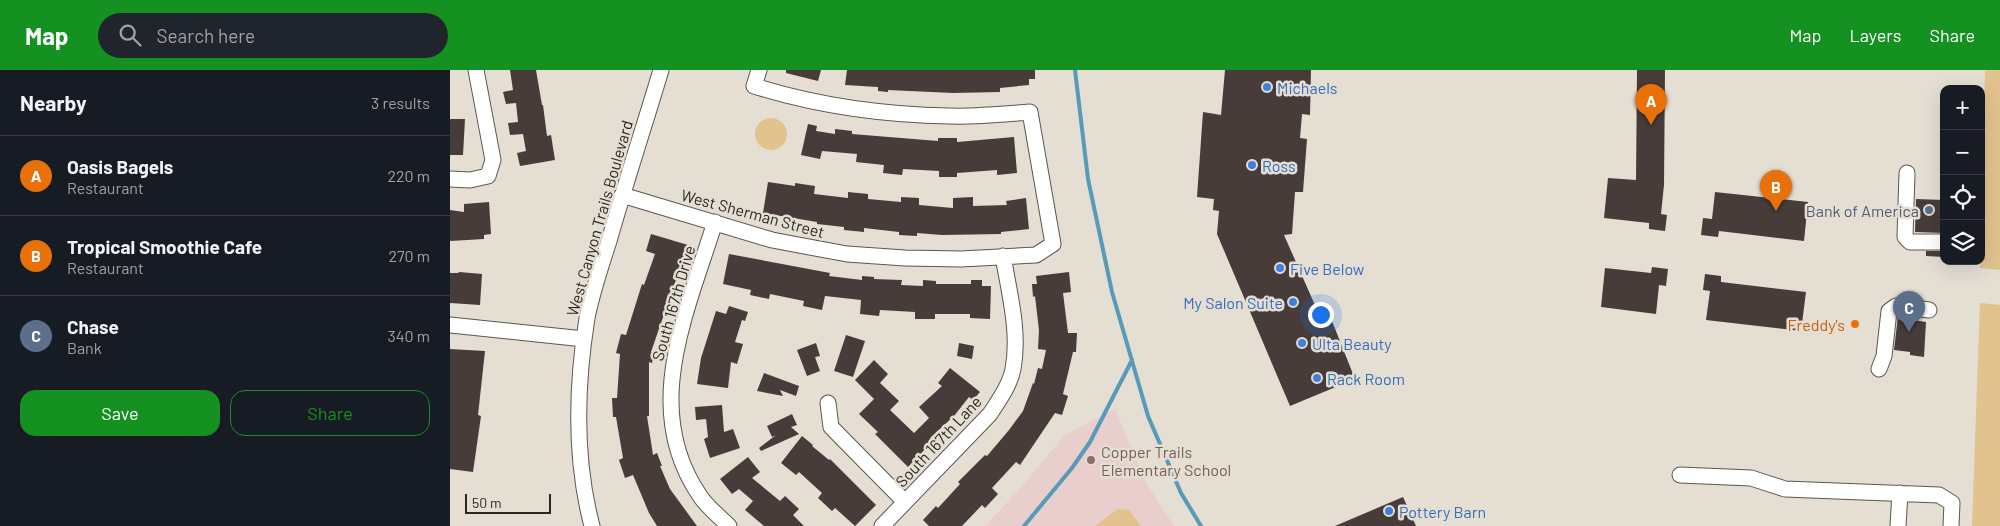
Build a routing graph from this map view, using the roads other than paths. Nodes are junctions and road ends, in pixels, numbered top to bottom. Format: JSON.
{"nodes":[{"id":1,"x":476,"y":70,"type":"edge"},
{"id":2,"x":662,"y":70,"type":"edge"},
{"id":3,"x":759,"y":70,"type":"edge"},
{"id":4,"x":1907,"y":173,"type":"dead end"},
{"id":5,"x":450,"y":179,"type":"edge"},
{"id":6,"x":622,"y":195,"type":"junction"},
{"id":7,"x":715,"y":222,"type":"junction"},
{"id":8,"x":1940,"y":242,"type":"edge"},
{"id":9,"x":1003,"y":256,"type":"junction"},
{"id":10,"x":1929,"y":310,"type":"dead end"},
{"id":11,"x":450,"y":325,"type":"edge"},
{"id":12,"x":584,"y":339,"type":"junction"},
{"id":13,"x":1879,"y":370,"type":"dead end"},
{"id":14,"x":828,"y":403,"type":"dead end"},
{"id":15,"x":1680,"y":475,"type":"dead end"},
{"id":16,"x":1900,"y":494,"type":"junction"},
{"id":17,"x":905,"y":502,"type":"junction"},
{"id":18,"x":592,"y":526,"type":"edge"},
{"id":19,"x":729,"y":526,"type":"edge"},
{"id":20,"x":882,"y":526,"type":"edge"},
{"id":21,"x":1898,"y":526,"type":"edge"},
{"id":22,"x":1951,"y":526,"type":"edge"}],
"edges":[{"from":1,"to":5,"type":"street"},
{"from":2,"to":6,"type":"street","name":"West Canyon Trails Boulevard"},
{"from":3,"to":9,"type":"street","name":"West Sherman Street"},
{"from":4,"to":8,"type":"street"},
{"from":6,"to":7,"type":"street","name":"West Sherman Street"},
{"from":6,"to":12,"type":"street","name":"West Canyon Trails Boulevard"},
{"from":7,"to":9,"type":"street","name":"West Sherman Street"},
{"from":7,"to":19,"type":"street","name":"South 167th Drive"},
{"from":9,"to":17,"type":"street","name":"South 167th Lane"},
{"from":10,"to":13,"type":"street"},
{"from":11,"to":12,"type":"street"},
{"from":12,"to":18,"type":"street","name":"West Canyon Trails Boulevard"},
{"from":14,"to":17,"type":"street"},
{"from":15,"to":16,"type":"street"},
{"from":16,"to":21,"type":"street"},
{"from":16,"to":22,"type":"street"},
{"from":17,"to":20,"type":"street","name":"South 167th Lane"}]}
